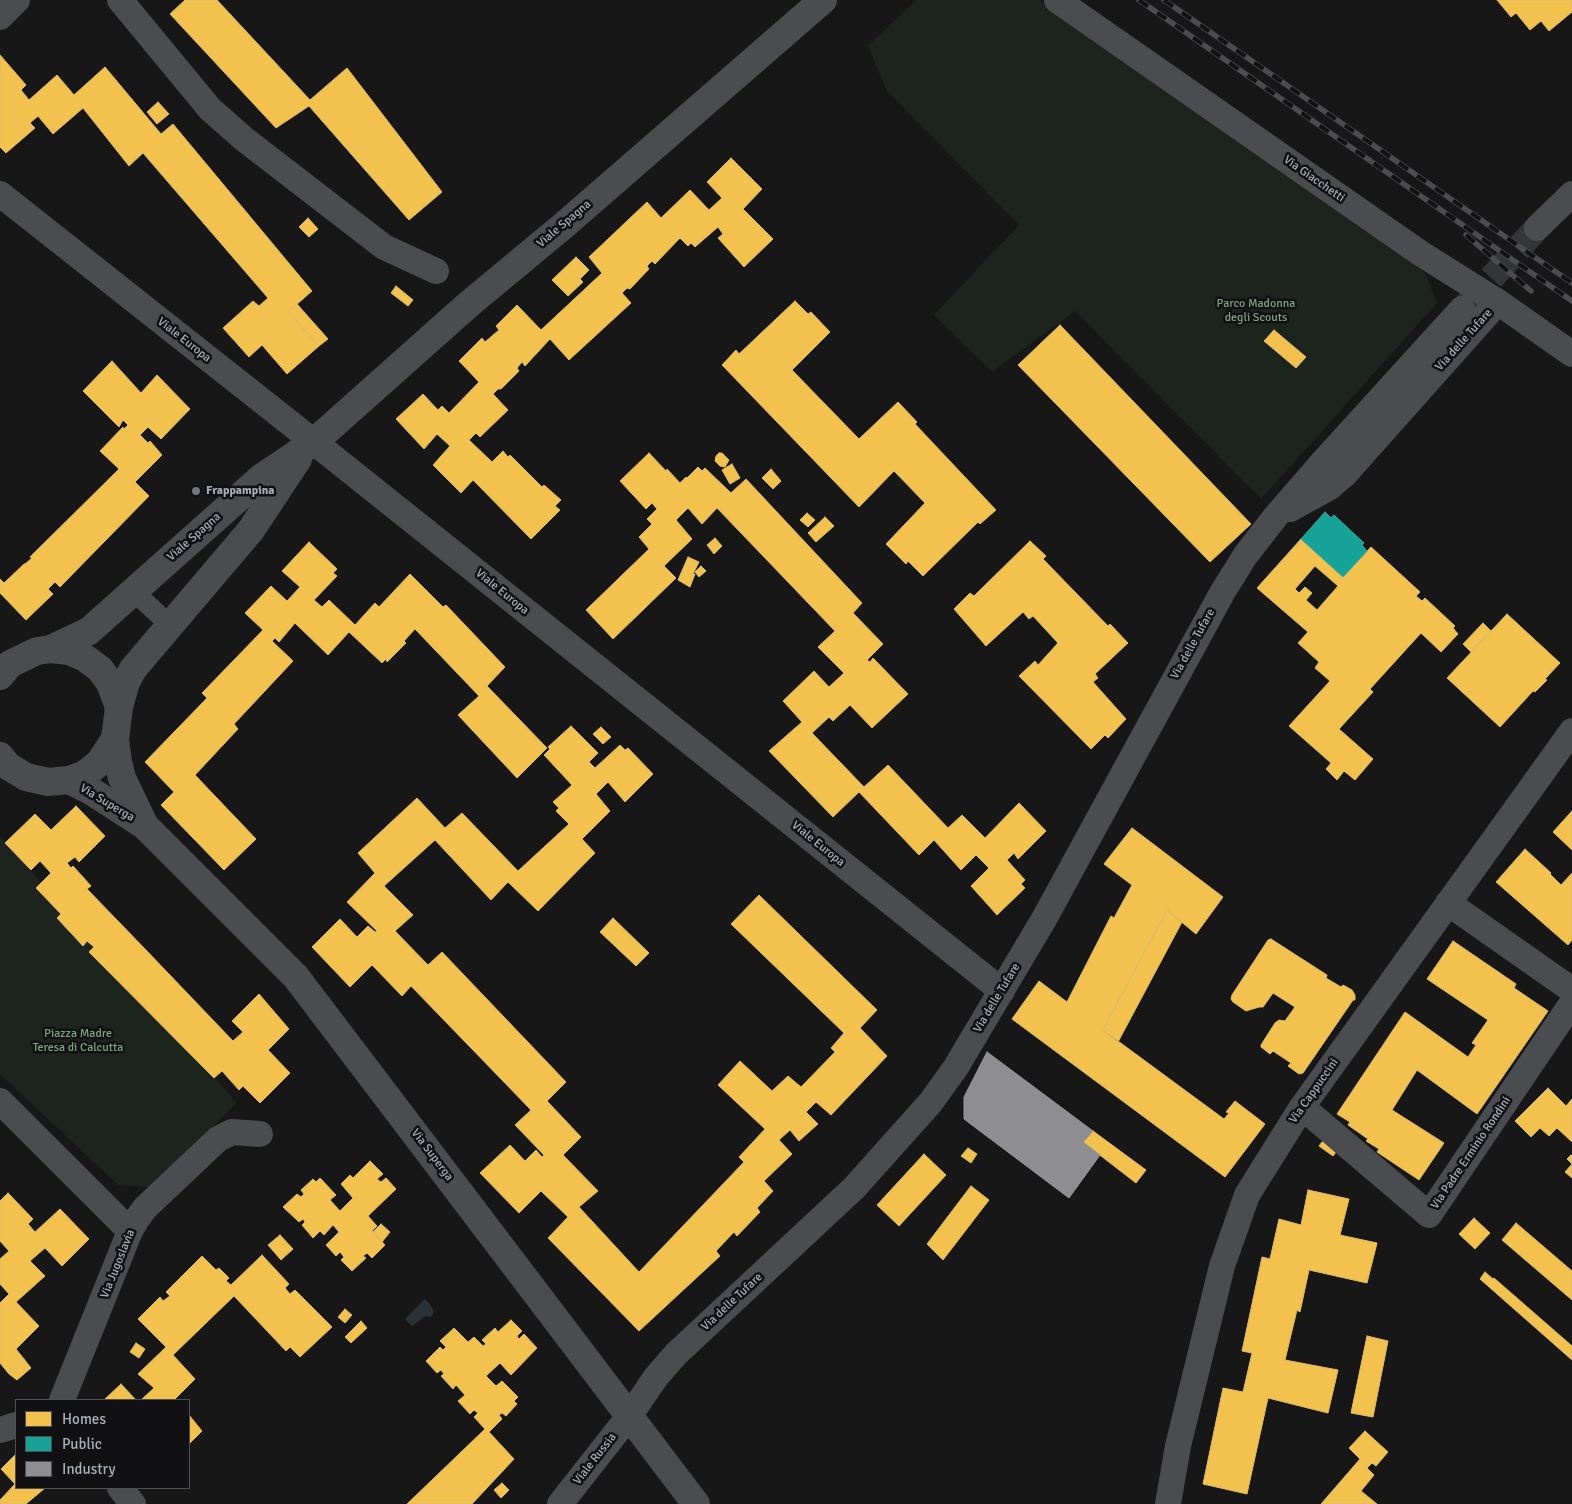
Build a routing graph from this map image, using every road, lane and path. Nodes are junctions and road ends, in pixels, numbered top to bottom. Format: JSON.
{"nodes":[{"id":1,"x":16,"y":0,"type":"edge"},
{"id":2,"x":120,"y":0,"type":"edge"},
{"id":3,"x":823,"y":0,"type":"edge"},
{"id":4,"x":1057,"y":0,"type":"edge"},
{"id":5,"x":0,"y":17,"type":"edge"},
{"id":6,"x":0,"y":194,"type":"edge"},
{"id":7,"x":1572,"y":194,"type":"edge"},
{"id":8,"x":1537,"y":228,"type":"tunnel mouth"},
{"id":9,"x":436,"y":271,"type":"dead end"},
{"id":10,"x":1498,"y":302,"type":"junction"},
{"id":11,"x":1462,"y":309,"type":"tunnel mouth"},
{"id":12,"x":1572,"y":354,"type":"edge"},
{"id":13,"x":309,"y":445,"type":"junction"},
{"id":14,"x":1276,"y":516,"type":"junction"},
{"id":15,"x":133,"y":591,"type":"junction"},
{"id":16,"x":171,"y":626,"type":"junction"},
{"id":17,"x":0,"y":645,"type":"edge"},
{"id":18,"x":44,"y":650,"type":"junction"},
{"id":19,"x":0,"y":676,"type":"edge"},
{"id":20,"x":119,"y":707,"type":"junction"},
{"id":21,"x":1572,"y":731,"type":"edge"},
{"id":22,"x":115,"y":739,"type":"junction"},
{"id":23,"x":1564,"y":759,"type":"edge"},
{"id":24,"x":3,"y":763,"type":"edge"},
{"id":25,"x":69,"y":780,"type":"junction"},
{"id":26,"x":145,"y":826,"type":"junction"},
{"id":27,"x":1448,"y":903,"type":"junction"},
{"id":28,"x":1002,"y":990,"type":"junction"},
{"id":29,"x":1572,"y":990,"type":"edge"},
{"id":30,"x":1572,"y":1002,"type":"edge"},
{"id":31,"x":0,"y":1100,"type":"edge"},
{"id":32,"x":1302,"y":1107,"type":"junction"},
{"id":33,"x":260,"y":1134,"type":"dead end"},
{"id":34,"x":130,"y":1231,"type":"junction"},
{"id":35,"x":62,"y":1399,"type":"edge"},
{"id":36,"x":630,"y":1414,"type":"junction"},
{"id":37,"x":15,"y":1425,"type":"edge"},
{"id":38,"x":0,"y":1430,"type":"edge"},
{"id":39,"x":121,"y":1489,"type":"edge"},
{"id":40,"x":133,"y":1504,"type":"edge"},
{"id":41,"x":560,"y":1504,"type":"edge"},
{"id":42,"x":696,"y":1504,"type":"edge"},
{"id":43,"x":1168,"y":1504,"type":"edge"}],
"edges":[{"from":1,"to":5,"type":"street"},
{"from":2,"to":9,"type":"street"},
{"from":3,"to":13,"type":"street","name":"Viale Spagna"},
{"from":4,"to":10,"type":"street","name":"Via Giacchetti"},
{"from":6,"to":13,"type":"street","name":"Viale Europa"},
{"from":7,"to":8,"type":"street"},
{"from":10,"to":12,"type":"street","name":"Via Giacchetti"},
{"from":10,"to":14,"type":"street","name":"Via delle Tufare"},
{"from":11,"to":14,"type":"street","name":"Via delle Tufare"},
{"from":13,"to":15,"type":"street","name":"Viale Spagna"},
{"from":13,"to":16,"type":"street","name":"Viale Spagna"},
{"from":13,"to":28,"type":"street","name":"Viale Europa"},
{"from":14,"to":28,"type":"street","name":"Via delle Tufare"},
{"from":15,"to":16,"type":"street"},
{"from":15,"to":18,"type":"street","name":"Viale Spagna"},
{"from":16,"to":20,"type":"street","name":"Viale Spagna"},
{"from":17,"to":18,"type":"street"},
{"from":18,"to":19,"type":"street","name":"Viale Spagna"},
{"from":18,"to":20,"type":"street"},
{"from":20,"to":22,"type":"street","name":"Viale Spagna"},
{"from":21,"to":23,"type":"street","name":"Via Cappuccini"},
{"from":22,"to":25,"type":"street"},
{"from":22,"to":26,"type":"street","name":"Via Superga"},
{"from":23,"to":27,"type":"street","name":"Via Cappuccini"},
{"from":24,"to":25,"type":"street"},
{"from":25,"to":26,"type":"street","name":"Via Superga"},
{"from":26,"to":36,"type":"street","name":"Via Superga"},
{"from":27,"to":29,"type":"street"},
{"from":27,"to":32,"type":"street","name":"Via Cappuccini"},
{"from":28,"to":36,"type":"street","name":"Via delle Tufare"},
{"from":30,"to":32,"type":"street","name":"Via Padre Erminio Rondini"},
{"from":31,"to":34,"type":"street"},
{"from":32,"to":43,"type":"street","name":"Via Cappuccini"},
{"from":33,"to":34,"type":"street","name":"Via Jugoslavia"},
{"from":34,"to":35,"type":"street","name":"Via Jugoslavia"},
{"from":36,"to":41,"type":"street","name":"Viale Russia"},
{"from":36,"to":42,"type":"street","name":"Via Superga"},
{"from":37,"to":38,"type":"street"},
{"from":39,"to":40,"type":"street"}]}
